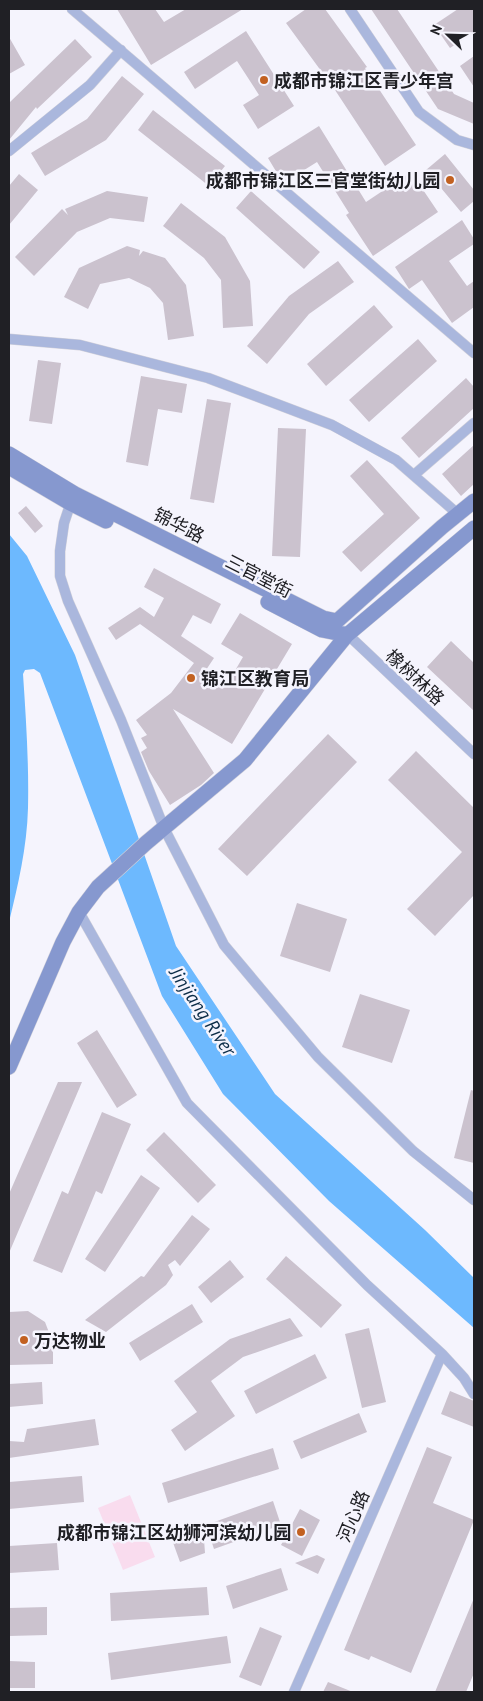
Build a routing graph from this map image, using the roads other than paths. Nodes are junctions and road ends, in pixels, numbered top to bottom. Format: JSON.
{"nodes":[{"id":1,"x":72,"y":9,"type":"edge"},
{"id":2,"x":350,"y":9,"type":"edge"},
{"id":3,"x":121,"y":50,"type":"junction"},
{"id":4,"x":474,"y":145,"type":"edge"},
{"id":5,"x":9,"y":151,"type":"edge"},
{"id":6,"x":9,"y":339,"type":"edge"},
{"id":7,"x":474,"y":353,"type":"edge"},
{"id":8,"x":474,"y":422,"type":"edge"},
{"id":9,"x":9,"y":454,"type":"edge"},
{"id":10,"x":9,"y":467,"type":"edge"},
{"id":11,"x":414,"y":475,"type":"junction"},
{"id":12,"x":73,"y":498,"type":"junction"},
{"id":13,"x":474,"y":502,"type":"edge"},
{"id":14,"x":458,"y":515,"type":"junction"},
{"id":15,"x":474,"y":528,"type":"edge"},
{"id":16,"x":337,"y":621,"type":"junction"},
{"id":17,"x":348,"y":636,"type":"junction"},
{"id":18,"x":474,"y":754,"type":"edge"},
{"id":19,"x":164,"y":828,"type":"junction"},
{"id":20,"x":79,"y":912,"type":"junction"},
{"id":21,"x":9,"y":1067,"type":"edge"},
{"id":22,"x":474,"y":1200,"type":"edge"},
{"id":23,"x":442,"y":1354,"type":"junction"},
{"id":24,"x":474,"y":1394,"type":"edge"},
{"id":25,"x":294,"y":1692,"type":"edge"}],
"edges":[{"from":1,"to":3,"type":"street"},
{"from":2,"to":4,"type":"street"},
{"from":3,"to":5,"type":"street"},
{"from":3,"to":7,"type":"street"},
{"from":6,"to":11,"type":"street"},
{"from":8,"to":11,"type":"street"},
{"from":9,"to":12,"type":"main road","name":"锦华路"},
{"from":10,"to":12,"type":"main road","name":"三官堂街"},
{"from":11,"to":14,"type":"street"},
{"from":12,"to":16,"type":"main road","name":"锦华路"},
{"from":12,"to":17,"type":"main road","name":"三官堂街"},
{"from":12,"to":19,"type":"street"},
{"from":13,"to":14,"type":"main road"},
{"from":14,"to":16,"type":"main road"},
{"from":15,"to":17,"type":"main road"},
{"from":16,"to":17,"type":"street","name":"橡树林路"},
{"from":17,"to":18,"type":"street","name":"橡树林路"},
{"from":17,"to":19,"type":"main road"},
{"from":19,"to":20,"type":"main road"},
{"from":19,"to":22,"type":"street"},
{"from":20,"to":21,"type":"main road"},
{"from":20,"to":23,"type":"street"},
{"from":23,"to":24,"type":"street"},
{"from":23,"to":25,"type":"street","name":"河心路"}]}
